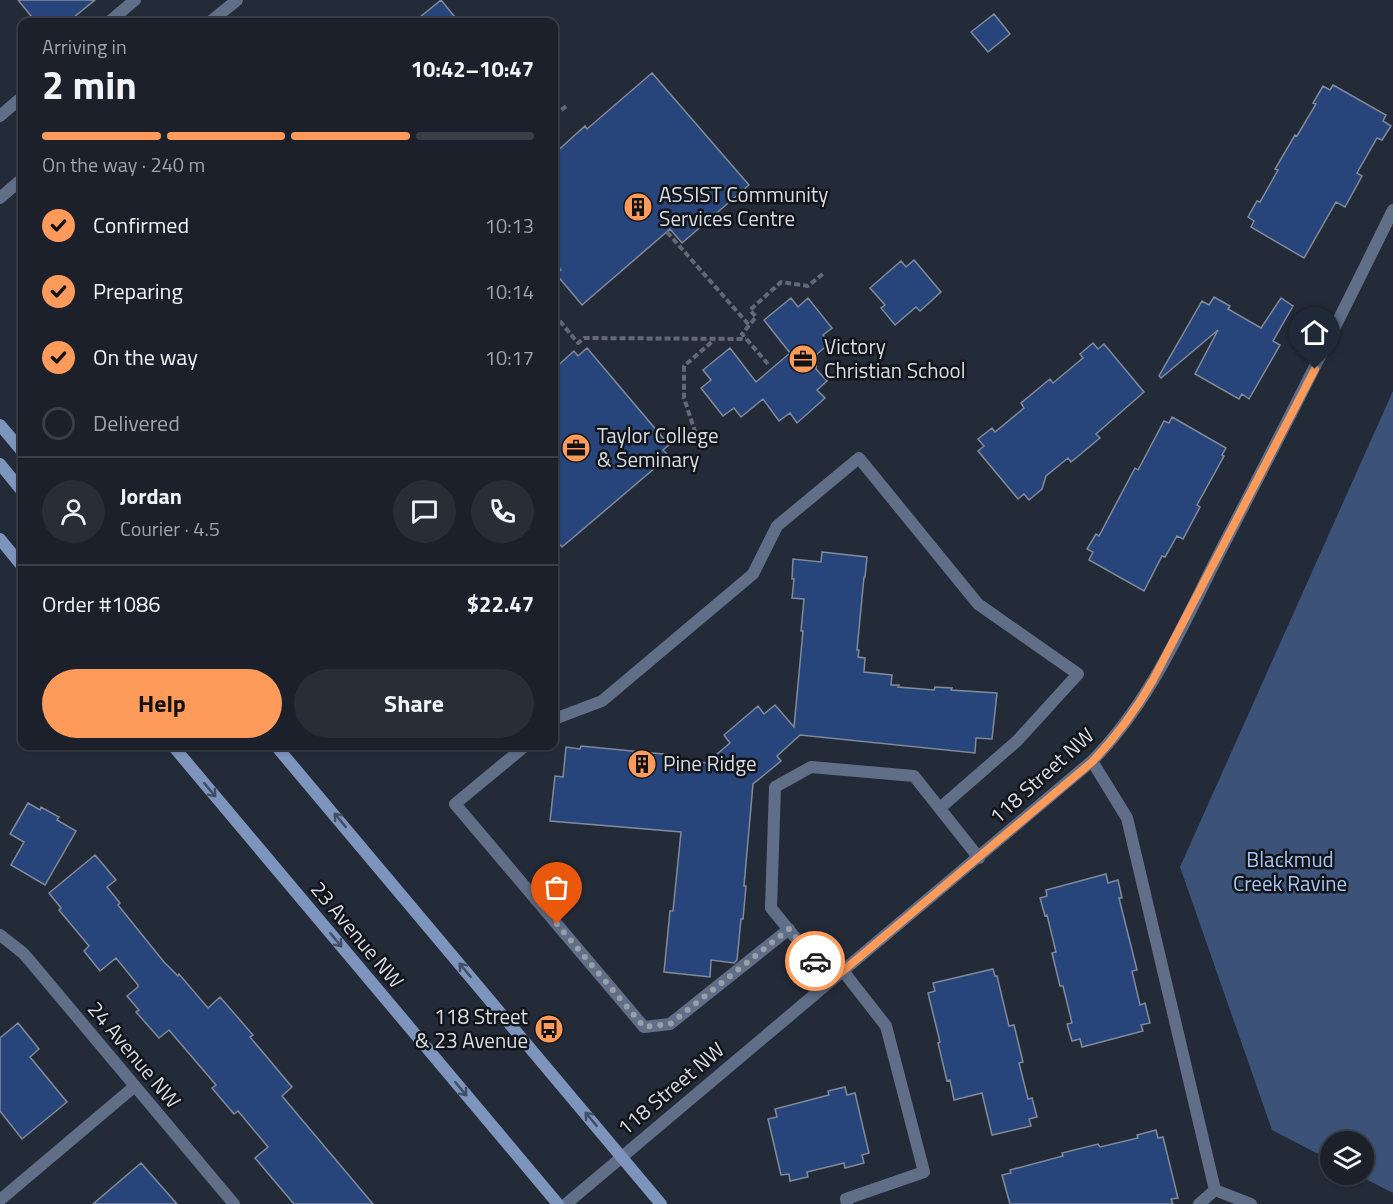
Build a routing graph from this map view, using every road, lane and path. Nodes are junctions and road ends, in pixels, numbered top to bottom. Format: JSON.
{"nodes":[{"id":1,"x":135,"y":0,"type":"edge"},
{"id":2,"x":237,"y":0,"type":"edge"},
{"id":3,"x":114,"y":18,"type":"edge"},
{"id":4,"x":215,"y":18,"type":"edge"},
{"id":5,"x":18,"y":100,"type":"edge"},
{"id":6,"x":568,"y":105,"type":"dead end"},
{"id":7,"x":558,"y":111,"type":"edge"},
{"id":8,"x":0,"y":116,"type":"edge"},
{"id":9,"x":18,"y":182,"type":"edge"},
{"id":10,"x":0,"y":198,"type":"edge"},
{"id":11,"x":1393,"y":210,"type":"edge"},
{"id":12,"x":667,"y":232,"type":"dead end"},
{"id":13,"x":825,"y":272,"type":"dead end"},
{"id":14,"x":558,"y":319,"type":"edge"},
{"id":15,"x":749,"y":325,"type":"junction"},
{"id":16,"x":715,"y":339,"type":"junction"},
{"id":17,"x":746,"y":339,"type":"junction"},
{"id":18,"x":768,"y":364,"type":"dead end"},
{"id":19,"x":0,"y":425,"type":"edge"},
{"id":20,"x":18,"y":446,"type":"edge"},
{"id":21,"x":701,"y":450,"type":"dead end"},
{"id":22,"x":0,"y":464,"type":"edge"},
{"id":23,"x":18,"y":485,"type":"edge"},
{"id":24,"x":0,"y":539,"type":"edge"},
{"id":25,"x":18,"y":561,"type":"edge"},
{"id":26,"x":558,"y":718,"type":"edge"},
{"id":27,"x":176,"y":750,"type":"edge"},
{"id":28,"x":279,"y":750,"type":"edge"},
{"id":29,"x":520,"y":750,"type":"edge"},
{"id":30,"x":1092,"y":762,"type":"junction"},
{"id":31,"x":940,"y":808,"type":"junction"},
{"id":32,"x":979,"y":858,"type":"junction"},
{"id":33,"x":789,"y":929,"type":"junction"},
{"id":34,"x":0,"y":935,"type":"edge"},
{"id":35,"x":843,"y":971,"type":"junction"},
{"id":36,"x":831,"y":981,"type":"junction"},
{"id":37,"x":135,"y":1086,"type":"junction"},
{"id":38,"x":622,"y":1156,"type":"junction"},
{"id":39,"x":1215,"y":1190,"type":"junction"},
{"id":40,"x":0,"y":1200,"type":"edge"},
{"id":41,"x":234,"y":1204,"type":"edge"},
{"id":42,"x":558,"y":1204,"type":"edge"},
{"id":43,"x":566,"y":1204,"type":"edge"},
{"id":44,"x":661,"y":1204,"type":"edge"},
{"id":45,"x":847,"y":1204,"type":"edge"},
{"id":46,"x":1199,"y":1204,"type":"edge"},
{"id":47,"x":1251,"y":1204,"type":"edge"}],
"edges":[{"from":1,"to":3,"type":"street"},
{"from":2,"to":4,"type":"street"},
{"from":5,"to":8,"type":"street"},
{"from":6,"to":7,"type":"path"},
{"from":9,"to":10,"type":"street"},
{"from":11,"to":30,"type":"street","name":"118 Street NW"},
{"from":12,"to":15,"type":"path"},
{"from":13,"to":15,"type":"path"},
{"from":14,"to":16,"type":"path"},
{"from":15,"to":17,"type":"path"},
{"from":16,"to":17,"type":"path"},
{"from":16,"to":21,"type":"path"},
{"from":17,"to":18,"type":"path"},
{"from":19,"to":20,"type":"main road"},
{"from":22,"to":23,"type":"main road"},
{"from":24,"to":25,"type":"main road"},
{"from":26,"to":31,"type":"street"},
{"from":27,"to":42,"type":"main road","name":"23 Avenue NW","one_way":true},
{"from":38,"to":28,"type":"main road","one_way":true},
{"from":29,"to":33,"type":"street"},
{"from":30,"to":32,"type":"street","name":"118 Street NW"},
{"from":30,"to":39,"type":"street"},
{"from":31,"to":32,"type":"street"},
{"from":31,"to":33,"type":"street"},
{"from":32,"to":35,"type":"street","name":"118 Street NW"},
{"from":33,"to":36,"type":"street"},
{"from":34,"to":37,"type":"street","name":"24 Avenue NW"},
{"from":35,"to":36,"type":"street","name":"118 Street NW"},
{"from":35,"to":45,"type":"street"},
{"from":36,"to":38,"type":"street","name":"118 Street NW"},
{"from":37,"to":40,"type":"street"},
{"from":37,"to":41,"type":"street","name":"24 Avenue NW"},
{"from":38,"to":43,"type":"street","name":"118 Street NW"},
{"from":38,"to":44,"type":"main road"},
{"from":39,"to":46,"type":"street"},
{"from":39,"to":47,"type":"street"}]}
